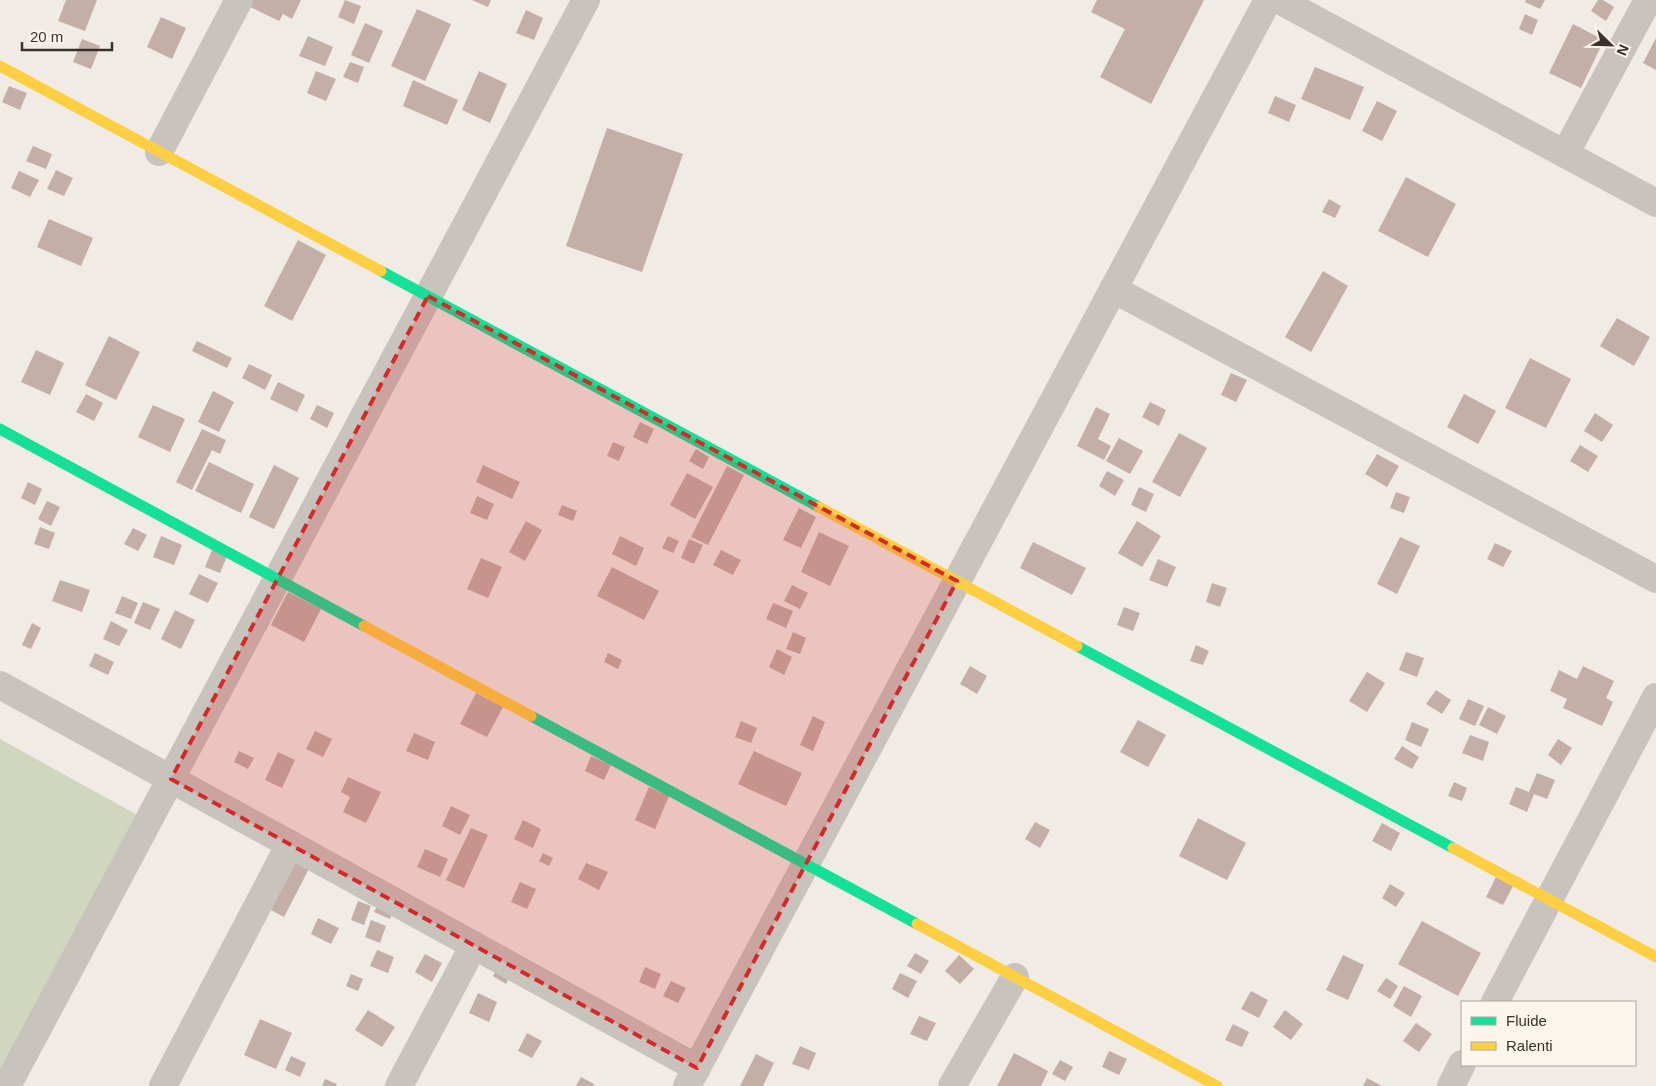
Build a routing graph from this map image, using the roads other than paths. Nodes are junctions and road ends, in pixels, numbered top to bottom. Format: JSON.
{"nodes":[{"id":1,"x":239,"y":0,"type":"edge"},
{"id":2,"x":586,"y":0,"type":"edge"},
{"id":3,"x":1268,"y":0,"type":"edge"},
{"id":4,"x":1279,"y":0,"type":"edge"},
{"id":5,"x":1648,"y":0,"type":"edge"},
{"id":6,"x":0,"y":66,"type":"edge"},
{"id":7,"x":160,"y":152,"type":"junction"},
{"id":8,"x":1565,"y":154,"type":"junction"},
{"id":9,"x":1656,"y":202,"type":"edge"},
{"id":10,"x":1113,"y":289,"type":"junction"},
{"id":11,"x":428,"y":296,"type":"junction"},
{"id":12,"x":0,"y":429,"type":"edge"},
{"id":13,"x":278,"y":579,"type":"junction"},
{"id":14,"x":1656,"y":579,"type":"edge"},
{"id":15,"x":957,"y":581,"type":"junction"},
{"id":16,"x":0,"y":685,"type":"edge"},
{"id":17,"x":1656,"y":697,"type":"edge"},
{"id":18,"x":171,"y":779,"type":"junction"},
{"id":19,"x":290,"y":844,"type":"junction"},
{"id":20,"x":806,"y":864,"type":"junction"},
{"id":21,"x":1549,"y":900,"type":"junction"},
{"id":22,"x":474,"y":945,"type":"junction"},
{"id":23,"x":1656,"y":957,"type":"edge"},
{"id":24,"x":1015,"y":977,"type":"junction"},
{"id":25,"x":1496,"y":1001,"type":"edge"},
{"id":26,"x":1461,"y":1066,"type":"edge"},
{"id":27,"x":692,"y":1077,"type":"edge"},
{"id":28,"x":7,"y":1086,"type":"edge"},
{"id":29,"x":163,"y":1086,"type":"edge"},
{"id":30,"x":399,"y":1086,"type":"edge"},
{"id":31,"x":952,"y":1086,"type":"edge"},
{"id":32,"x":1216,"y":1086,"type":"edge"},
{"id":33,"x":1451,"y":1086,"type":"edge"}],
"edges":[{"from":1,"to":7,"type":"street"},
{"from":2,"to":11,"type":"street"},
{"from":3,"to":10,"type":"street"},
{"from":4,"to":8,"type":"street"},
{"from":5,"to":8,"type":"street"},
{"from":6,"to":7,"type":"street"},
{"from":7,"to":11,"type":"street"},
{"from":8,"to":9,"type":"street"},
{"from":10,"to":14,"type":"street"},
{"from":10,"to":15,"type":"street"},
{"from":11,"to":13,"type":"street"},
{"from":11,"to":15,"type":"street"},
{"from":12,"to":13,"type":"street"},
{"from":13,"to":18,"type":"street"},
{"from":13,"to":20,"type":"street"},
{"from":15,"to":20,"type":"street"},
{"from":15,"to":21,"type":"street"},
{"from":16,"to":18,"type":"street"},
{"from":17,"to":21,"type":"street"},
{"from":18,"to":19,"type":"street"},
{"from":18,"to":28,"type":"street"},
{"from":19,"to":22,"type":"street"},
{"from":19,"to":29,"type":"street"},
{"from":20,"to":24,"type":"street"},
{"from":20,"to":27,"type":"street"},
{"from":21,"to":23,"type":"street"},
{"from":21,"to":25,"type":"street"},
{"from":22,"to":27,"type":"street"},
{"from":22,"to":30,"type":"street"},
{"from":24,"to":31,"type":"street"},
{"from":24,"to":32,"type":"street"},
{"from":26,"to":33,"type":"street"}]}
